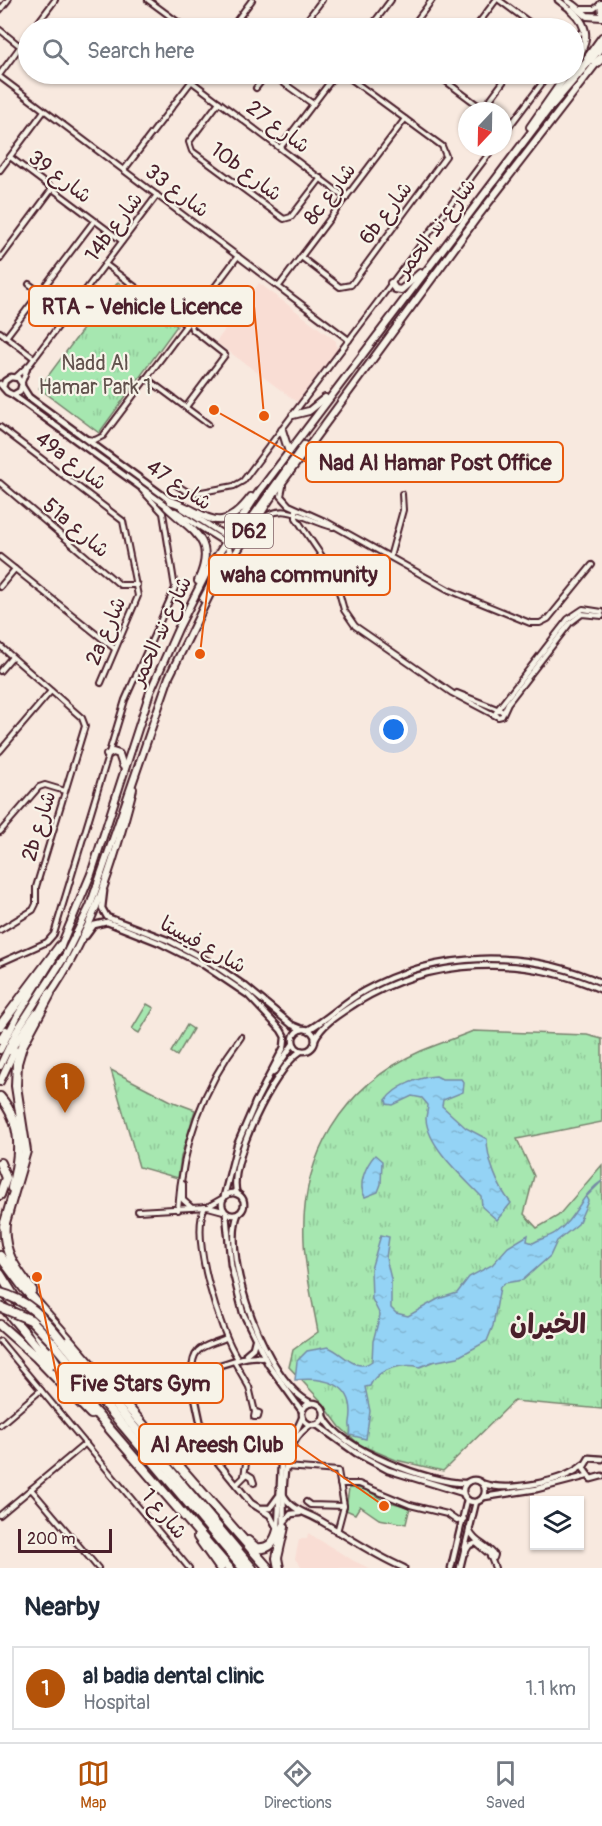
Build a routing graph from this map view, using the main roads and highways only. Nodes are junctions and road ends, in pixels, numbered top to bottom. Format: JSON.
{"nodes":[{"id":1,"x":602,"y":3,"type":"edge"},
{"id":2,"x":602,"y":15,"type":"edge"},
{"id":3,"x":580,"y":18,"type":"edge"},
{"id":4,"x":584,"y":24,"type":"edge"},
{"id":5,"x":602,"y":37,"type":"edge"},
{"id":6,"x":602,"y":45,"type":"edge"},
{"id":7,"x":584,"y":48,"type":"edge"},
{"id":8,"x":600,"y":58,"type":"edge"},
{"id":9,"x":584,"y":61,"type":"edge"},
{"id":10,"x":584,"y":66,"type":"edge"},
{"id":11,"x":584,"y":79,"type":"edge"},
{"id":12,"x":560,"y":84,"type":"edge"},
{"id":13,"x":567,"y":84,"type":"edge"},
{"id":14,"x":569,"y":84,"type":"edge"},
{"id":15,"x":580,"y":84,"type":"edge"},
{"id":16,"x":552,"y":104,"type":"junction"},
{"id":17,"x":524,"y":140,"type":"junction"},
{"id":18,"x":428,"y":267,"type":"junction"},
{"id":19,"x":392,"y":283,"type":"road end"},
{"id":20,"x":351,"y":390,"type":"junction"},
{"id":21,"x":333,"y":392,"type":"junction"},
{"id":22,"x":293,"y":415,"type":"road end"},
{"id":23,"x":282,"y":430,"type":"road end"},
{"id":24,"x":275,"y":439,"type":"road end"},
{"id":25,"x":286,"y":439,"type":"junction"},
{"id":26,"x":289,"y":453,"type":"junction"},
{"id":27,"x":273,"y":472,"type":"junction"},
{"id":28,"x":227,"y":541,"type":"junction"},
{"id":29,"x":189,"y":606,"type":"junction"},
{"id":30,"x":182,"y":648,"type":"junction"},
{"id":31,"x":107,"y":755,"type":"road end"},
{"id":32,"x":123,"y":769,"type":"junction"},
{"id":33,"x":134,"y":773,"type":"junction"},
{"id":34,"x":60,"y":946,"type":"junction"},
{"id":35,"x":50,"y":994,"type":"junction"},
{"id":36,"x":18,"y":1015,"type":"junction"},
{"id":37,"x":0,"y":1026,"type":"edge"},
{"id":38,"x":27,"y":1027,"type":"junction"},
{"id":39,"x":0,"y":1040,"type":"edge"},
{"id":40,"x":0,"y":1050,"type":"edge"},
{"id":41,"x":0,"y":1066,"type":"edge"},
{"id":42,"x":0,"y":1082,"type":"edge"},
{"id":43,"x":0,"y":1097,"type":"edge"},
{"id":44,"x":0,"y":1163,"type":"edge"},
{"id":45,"x":0,"y":1195,"type":"edge"},
{"id":46,"x":4,"y":1226,"type":"junction"},
{"id":47,"x":0,"y":1256,"type":"edge"},
{"id":48,"x":0,"y":1274,"type":"edge"},
{"id":49,"x":0,"y":1293,"type":"edge"},
{"id":50,"x":0,"y":1303,"type":"edge"},
{"id":51,"x":0,"y":1307,"type":"edge"},
{"id":52,"x":50,"y":1315,"type":"junction"},
{"id":53,"x":0,"y":1325,"type":"edge"},
{"id":54,"x":58,"y":1343,"type":"junction"},
{"id":55,"x":65,"y":1377,"type":"junction"},
{"id":56,"x":120,"y":1442,"type":"junction"},
{"id":57,"x":185,"y":1515,"type":"junction"},
{"id":58,"x":225,"y":1519,"type":"junction"},
{"id":59,"x":242,"y":1541,"type":"junction"},
{"id":60,"x":220,"y":1568,"type":"edge"},
{"id":61,"x":229,"y":1568,"type":"edge"},
{"id":62,"x":243,"y":1568,"type":"edge"},
{"id":63,"x":252,"y":1568,"type":"edge"},
{"id":64,"x":261,"y":1568,"type":"edge"},
{"id":65,"x":268,"y":1568,"type":"edge"},
{"id":66,"x":279,"y":1568,"type":"edge"}],
"edges":[{"from":1,"to":2,"type":"main road"},
{"from":2,"to":3,"type":"main road"},
{"from":4,"to":7,"type":"main road"},
{"from":5,"to":9,"type":"main road","name":"شارع ند الحمر","number":"D62"},
{"from":6,"to":10,"type":"highway"},
{"from":8,"to":11,"type":"main road","name":"شارع ند الحمر","number":"D62"},
{"from":12,"to":17,"type":"main road"},
{"from":13,"to":16,"type":"main road","name":"شارع ند الحمر","number":"D62"},
{"from":14,"to":16,"type":"highway"},
{"from":15,"to":20,"type":"main road","name":"شارع ند الحمر","number":"D62"},
{"from":16,"to":17,"type":"main road","name":"شارع ند الحمر","number":"D62"},
{"from":17,"to":18,"type":"main road","name":"شارع ند الحمر","number":"D62"},
{"from":18,"to":19,"type":"main road"},
{"from":18,"to":21,"type":"main road","name":"شارع ند الحمر","number":"D62"},
{"from":20,"to":28,"type":"main road"},
{"from":20,"to":30,"type":"main road","name":"شارع ند الحمر","number":"D62"},
{"from":21,"to":22,"type":"main road"},
{"from":21,"to":26,"type":"main road","name":"شارع ند الحمر","number":"D62"},
{"from":23,"to":25,"type":"main road"},
{"from":24,"to":25,"type":"main road"},
{"from":25,"to":26,"type":"main road"},
{"from":26,"to":27,"type":"main road","name":"شارع ند الحمر","number":"D62"},
{"from":27,"to":28,"type":"main road","name":"شارع ند الحمر","number":"D62"},
{"from":27,"to":29,"type":"main road"},
{"from":28,"to":29,"type":"main road","name":"شارع ند الحمر","number":"D62"},
{"from":28,"to":30,"type":"main road"},
{"from":29,"to":32,"type":"main road","name":"شارع ند الحمر","number":"D62"},
{"from":30,"to":33,"type":"main road","name":"شارع ند الحمر","number":"D62"},
{"from":31,"to":32,"type":"main road"},
{"from":32,"to":34,"type":"main road","name":"شارع ند الحمر","number":"D62"},
{"from":33,"to":35,"type":"main road"},
{"from":33,"to":41,"type":"main road","name":"شارع ند الحمر","number":"D62"},
{"from":34,"to":36,"type":"main road","name":"شارع ند الحمر","number":"D62"},
{"from":34,"to":37,"type":"highway"},
{"from":35,"to":38,"type":"main road"},
{"from":35,"to":46,"type":"highway"},
{"from":36,"to":39,"type":"main road"},
{"from":36,"to":40,"type":"main road","name":"شارع ند الحمر","number":"D62"},
{"from":38,"to":41,"type":"main road"},
{"from":38,"to":42,"type":"main road"},
{"from":43,"to":46,"type":"highway"},
{"from":44,"to":45,"type":"highway"},
{"from":46,"to":52,"type":"highway"},
{"from":47,"to":52,"type":"highway"},
{"from":48,"to":55,"type":"highway"},
{"from":49,"to":54,"type":"highway","bridge":true},
{"from":50,"to":55,"type":"highway"},
{"from":51,"to":54,"type":"highway","bridge":true},
{"from":52,"to":58,"type":"highway"},
{"from":53,"to":56,"type":"highway"},
{"from":54,"to":62,"type":"highway"},
{"from":54,"to":63,"type":"highway"},
{"from":55,"to":56,"type":"highway"},
{"from":56,"to":57,"type":"highway"},
{"from":57,"to":60,"type":"highway"},
{"from":57,"to":61,"type":"highway"},
{"from":58,"to":59,"type":"highway"},
{"from":58,"to":66,"type":"highway"},
{"from":59,"to":64,"type":"highway"},
{"from":59,"to":65,"type":"highway"}]}
